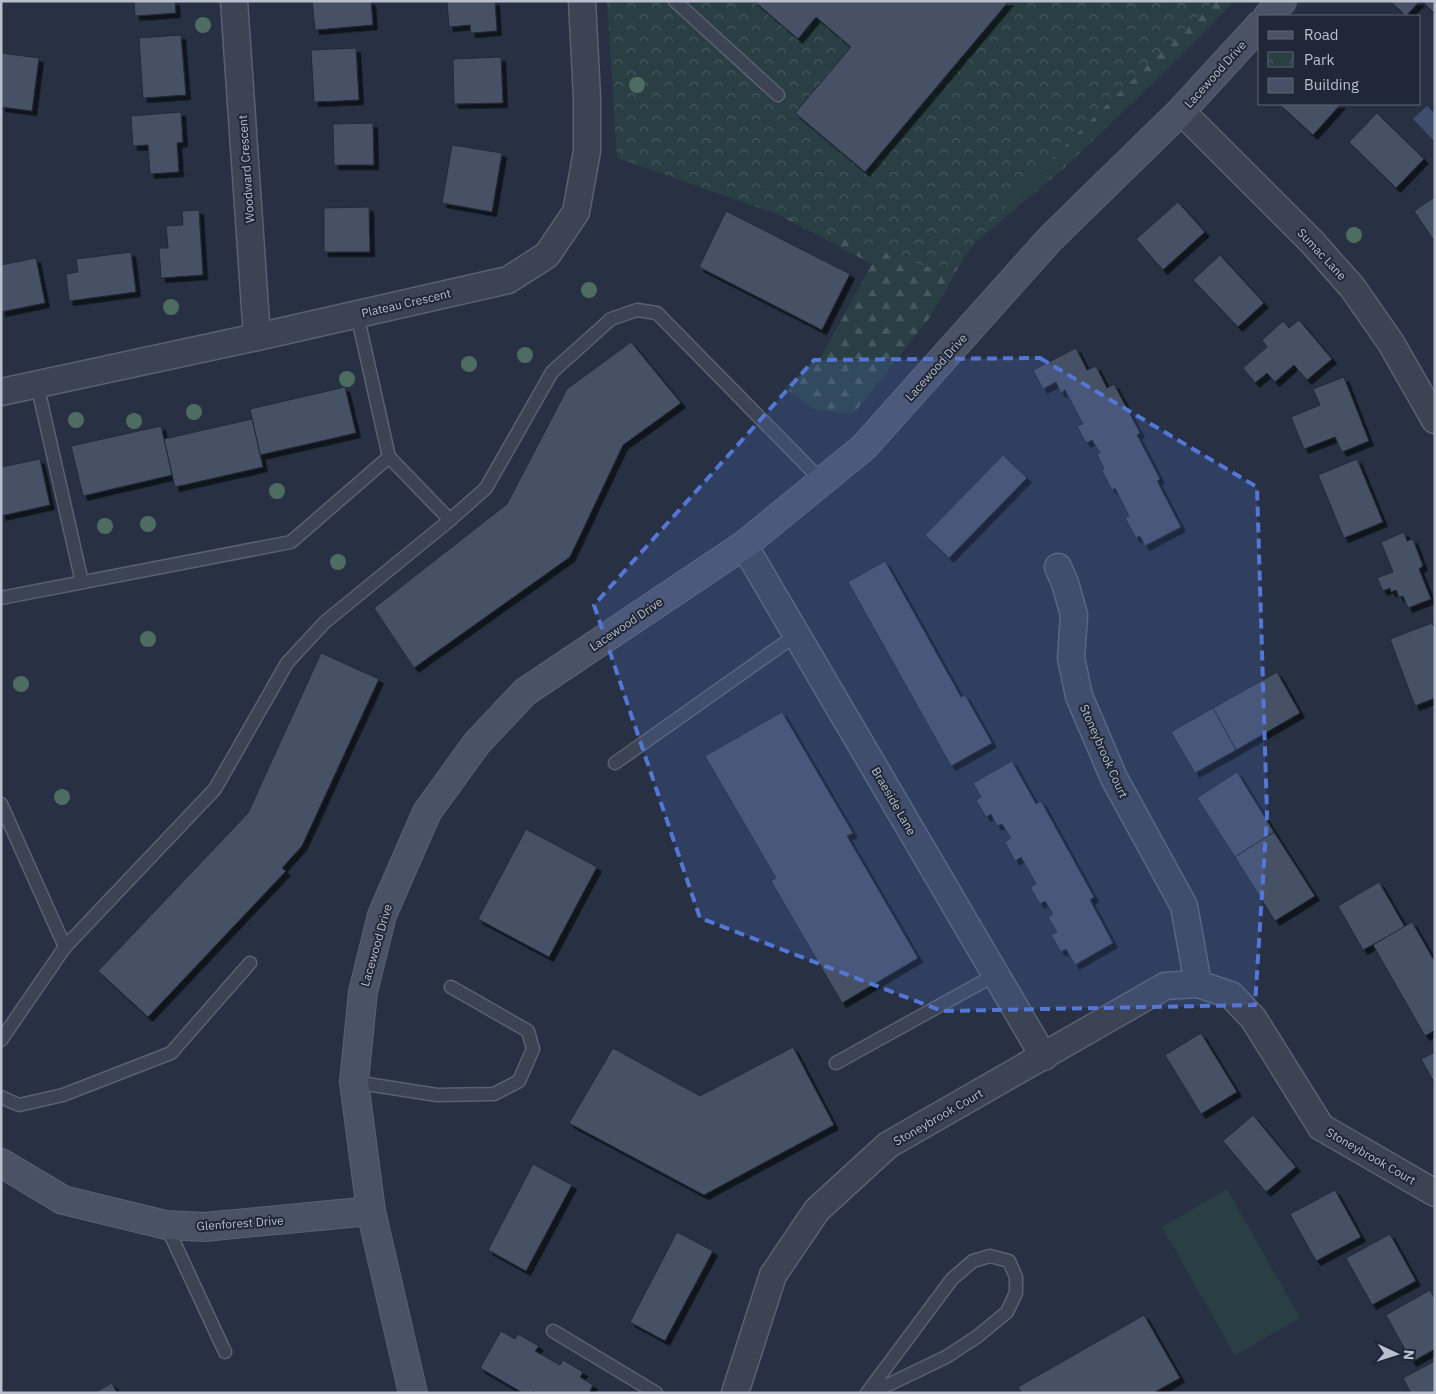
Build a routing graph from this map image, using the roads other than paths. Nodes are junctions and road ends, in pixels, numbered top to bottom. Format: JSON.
{"nodes":[{"id":1,"x":234,"y":1,"type":"edge"},
{"id":2,"x":582,"y":1,"type":"edge"},
{"id":3,"x":675,"y":1,"type":"edge"},
{"id":4,"x":1282,"y":1,"type":"edge"},
{"id":5,"x":1269,"y":15,"type":"edge"},
{"id":6,"x":1258,"y":27,"type":"edge"},
{"id":7,"x":778,"y":95,"type":"dead end"},
{"id":8,"x":1182,"y":111,"type":"junction"},
{"id":9,"x":357,"y":314,"type":"junction"},
{"id":10,"x":257,"y":337,"type":"junction"},
{"id":11,"x":37,"y":384,"type":"junction"},
{"id":12,"x":1,"y":392,"type":"edge"},
{"id":13,"x":1435,"y":420,"type":"edge"},
{"id":14,"x":389,"y":457,"type":"junction"},
{"id":15,"x":822,"y":481,"type":"junction"},
{"id":16,"x":450,"y":520,"type":"junction"},
{"id":17,"x":744,"y":545,"type":"junction"},
{"id":18,"x":1058,"y":567,"type":"dead end"},
{"id":19,"x":82,"y":582,"type":"junction"},
{"id":20,"x":1,"y":598,"type":"edge"},
{"id":21,"x":796,"y":635,"type":"junction"},
{"id":22,"x":615,"y":763,"type":"dead end"},
{"id":23,"x":1,"y":804,"type":"edge"},
{"id":24,"x":65,"y":947,"type":"junction"},
{"id":25,"x":250,"y":963,"type":"dead end"},
{"id":26,"x":995,"y":975,"type":"junction"},
{"id":27,"x":1198,"y":984,"type":"junction"},
{"id":28,"x":451,"y":987,"type":"dead end"},
{"id":29,"x":1,"y":1040,"type":"edge"},
{"id":30,"x":1044,"y":1057,"type":"junction"},
{"id":31,"x":836,"y":1063,"type":"dead end"},
{"id":32,"x":354,"y":1082,"type":"junction"},
{"id":33,"x":1,"y":1097,"type":"edge"},
{"id":34,"x":1,"y":1163,"type":"edge"},
{"id":35,"x":1435,"y":1193,"type":"edge"},
{"id":36,"x":371,"y":1211,"type":"junction"},
{"id":37,"x":166,"y":1225,"type":"junction"},
{"id":38,"x":553,"y":1331,"type":"dead end"},
{"id":39,"x":225,"y":1352,"type":"dead end"},
{"id":40,"x":413,"y":1393,"type":"edge"},
{"id":41,"x":656,"y":1393,"type":"edge"},
{"id":42,"x":735,"y":1393,"type":"edge"},
{"id":43,"x":867,"y":1393,"type":"edge"},
{"id":44,"x":871,"y":1393,"type":"edge"}],
"edges":[{"from":1,"to":10,"type":"street","name":"Woodward Crescent"},
{"from":2,"to":9,"type":"street","name":"Plateau Crescent"},
{"from":3,"to":7,"type":"lane"},
{"from":4,"to":5,"type":"main road"},
{"from":6,"to":8,"type":"main road","name":"Lacewood Drive"},
{"from":8,"to":13,"type":"street","name":"Sumac Lane"},
{"from":8,"to":15,"type":"main road","name":"Lacewood Drive"},
{"from":9,"to":10,"type":"street","name":"Plateau Crescent"},
{"from":9,"to":14,"type":"lane"},
{"from":10,"to":11,"type":"street","name":"Plateau Crescent"},
{"from":11,"to":12,"type":"street","name":"Plateau Crescent"},
{"from":11,"to":19,"type":"lane"},
{"from":14,"to":16,"type":"lane"},
{"from":14,"to":19,"type":"lane"},
{"from":15,"to":16,"type":"lane"},
{"from":15,"to":17,"type":"main road","name":"Lacewood Drive"},
{"from":16,"to":24,"type":"lane"},
{"from":17,"to":21,"type":"street","name":"Braeside Lane"},
{"from":17,"to":32,"type":"main road","name":"Lacewood Drive"},
{"from":18,"to":27,"type":"street","name":"Stoneybrook Court"},
{"from":19,"to":20,"type":"lane"},
{"from":21,"to":22,"type":"lane"},
{"from":21,"to":26,"type":"street","name":"Braeside Lane"},
{"from":23,"to":24,"type":"lane"},
{"from":24,"to":29,"type":"lane"},
{"from":25,"to":33,"type":"lane"},
{"from":26,"to":30,"type":"street","name":"Braeside Lane"},
{"from":26,"to":31,"type":"lane"},
{"from":27,"to":30,"type":"street","name":"Stoneybrook Court"},
{"from":27,"to":35,"type":"street","name":"Stoneybrook Court"},
{"from":28,"to":32,"type":"lane"},
{"from":30,"to":42,"type":"street","name":"Stoneybrook Court"},
{"from":32,"to":36,"type":"main road","name":"Lacewood Drive"},
{"from":34,"to":37,"type":"main road","name":"Glenforest Drive"},
{"from":36,"to":37,"type":"main road","name":"Glenforest Drive"},
{"from":36,"to":40,"type":"main road","name":"Lacewood Drive"},
{"from":37,"to":39,"type":"lane"},
{"from":38,"to":41,"type":"lane"},
{"from":43,"to":44,"type":"lane"}]}
